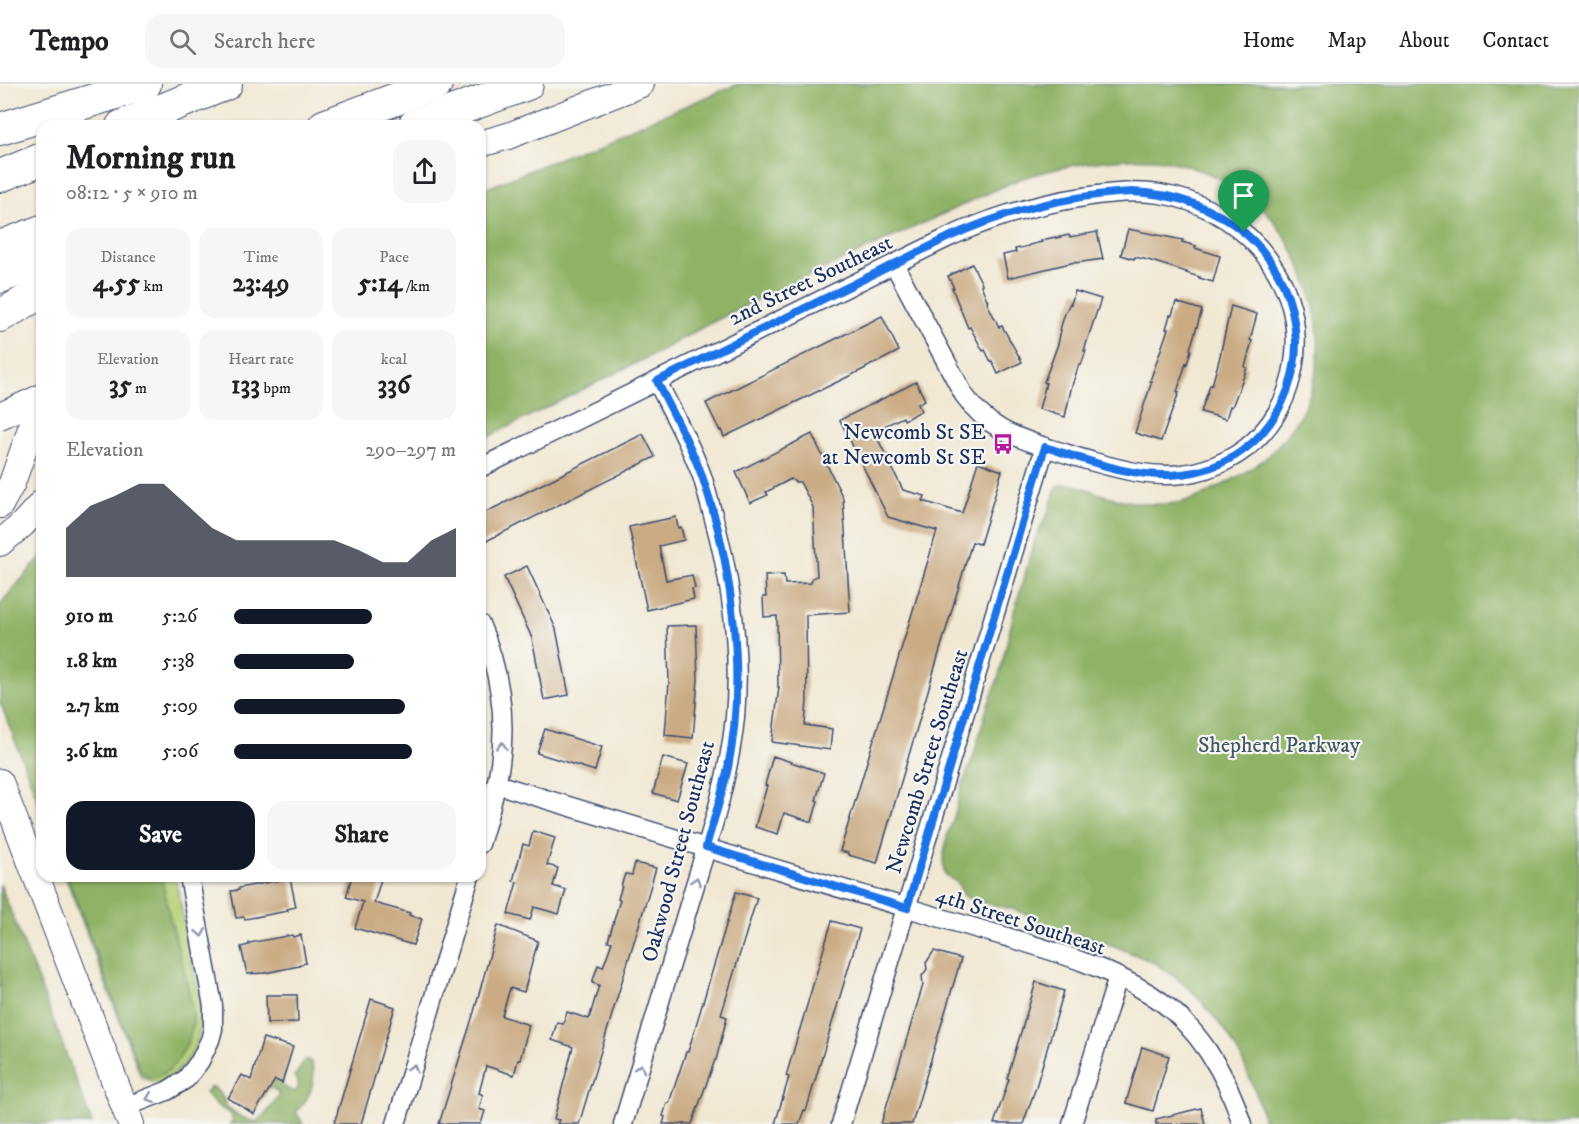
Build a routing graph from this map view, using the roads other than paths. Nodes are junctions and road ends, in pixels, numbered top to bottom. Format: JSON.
{"nodes":[{"id":1,"x":145,"y":84,"type":"edge"},
{"id":2,"x":226,"y":84,"type":"edge"},
{"id":3,"x":436,"y":84,"type":"edge"},
{"id":4,"x":527,"y":84,"type":"edge"},
{"id":5,"x":641,"y":84,"type":"edge"},
{"id":6,"x":137,"y":120,"type":"edge"},
{"id":7,"x":340,"y":120,"type":"edge"},
{"id":8,"x":430,"y":120,"type":"edge"},
{"id":9,"x":0,"y":129,"type":"edge"},
{"id":10,"x":508,"y":136,"type":"junction"},
{"id":11,"x":486,"y":142,"type":"edge"},
{"id":12,"x":486,"y":149,"type":"edge"},
{"id":13,"x":36,"y":161,"type":"edge"},
{"id":14,"x":0,"y":176,"type":"edge"},
{"id":15,"x":36,"y":233,"type":"edge"},
{"id":16,"x":0,"y":247,"type":"edge"},
{"id":17,"x":36,"y":263,"type":"edge"},
{"id":18,"x":894,"y":264,"type":"junction"},
{"id":19,"x":0,"y":277,"type":"edge"},
{"id":20,"x":36,"y":295,"type":"edge"},
{"id":21,"x":0,"y":316,"type":"edge"},
{"id":22,"x":657,"y":381,"type":"junction"},
{"id":23,"x":36,"y":400,"type":"edge"},
{"id":24,"x":36,"y":414,"type":"edge"},
{"id":25,"x":0,"y":416,"type":"edge"},
{"id":26,"x":1045,"y":447,"type":"junction"},
{"id":27,"x":486,"y":465,"type":"edge"},
{"id":28,"x":0,"y":505,"type":"edge"},
{"id":29,"x":36,"y":510,"type":"edge"},
{"id":30,"x":0,"y":543,"type":"edge"},
{"id":31,"x":486,"y":641,"type":"edge"},
{"id":32,"x":0,"y":782,"type":"edge"},
{"id":33,"x":496,"y":784,"type":"junction"},
{"id":34,"x":486,"y":825,"type":"edge"},
{"id":35,"x":706,"y":847,"type":"junction"},
{"id":36,"x":36,"y":876,"type":"edge"},
{"id":37,"x":38,"y":882,"type":"edge"},
{"id":38,"x":190,"y":882,"type":"edge"},
{"id":39,"x":468,"y":882,"type":"edge"},
{"id":40,"x":907,"y":908,"type":"junction"},
{"id":41,"x":1118,"y":977,"type":"junction"},
{"id":42,"x":128,"y":1116,"type":"edge"},
{"id":43,"x":396,"y":1124,"type":"edge"},
{"id":44,"x":623,"y":1124,"type":"edge"},
{"id":45,"x":841,"y":1124,"type":"edge"},
{"id":46,"x":1072,"y":1124,"type":"edge"},
{"id":47,"x":1242,"y":1124,"type":"edge"}],
"edges":[{"from":1,"to":9,"type":"highway"},
{"from":2,"to":6,"type":"highway"},
{"from":3,"to":7,"type":"highway"},
{"from":4,"to":8,"type":"highway"},
{"from":5,"to":10,"type":"main road"},
{"from":10,"to":11,"type":"main road"},
{"from":10,"to":12,"type":"main road"},
{"from":13,"to":14,"type":"highway"},
{"from":15,"to":16,"type":"highway"},
{"from":17,"to":19,"type":"highway"},
{"from":18,"to":22,"type":"street","name":"2nd Street Southeast"},
{"from":18,"to":26,"type":"street"},
{"from":18,"to":26,"type":"street","name":"2nd Street Southeast"},
{"from":20,"to":21,"type":"highway"},
{"from":22,"to":27,"type":"street","name":"2nd Street Southeast"},
{"from":22,"to":35,"type":"street","name":"Oakwood Street Southeast"},
{"from":23,"to":25,"type":"main road"},
{"from":24,"to":28,"type":"main road"},
{"from":26,"to":40,"type":"street","name":"Newcomb Street Southeast"},
{"from":29,"to":30,"type":"main road"},
{"from":33,"to":31,"type":"street","one_way":true},
{"from":32,"to":36,"type":"main road"},
{"from":33,"to":34,"type":"street"},
{"from":33,"to":35,"type":"street","name":"4th Street Southeast"},
{"from":35,"to":40,"type":"street","name":"4th Street Southeast"},
{"from":44,"to":35,"type":"street","name":"Oakwood Street Southeast","one_way":true},
{"from":37,"to":42,"type":"main road"},
{"from":38,"to":42,"type":"street","one_way":true},
{"from":43,"to":39,"type":"street","one_way":true},
{"from":40,"to":41,"type":"street","name":"4th Street Southeast"},
{"from":40,"to":45,"type":"street","name":"Newcomb Street Southeast"},
{"from":41,"to":46,"type":"street"},
{"from":41,"to":47,"type":"street","name":"4th Street Southeast"}]}
